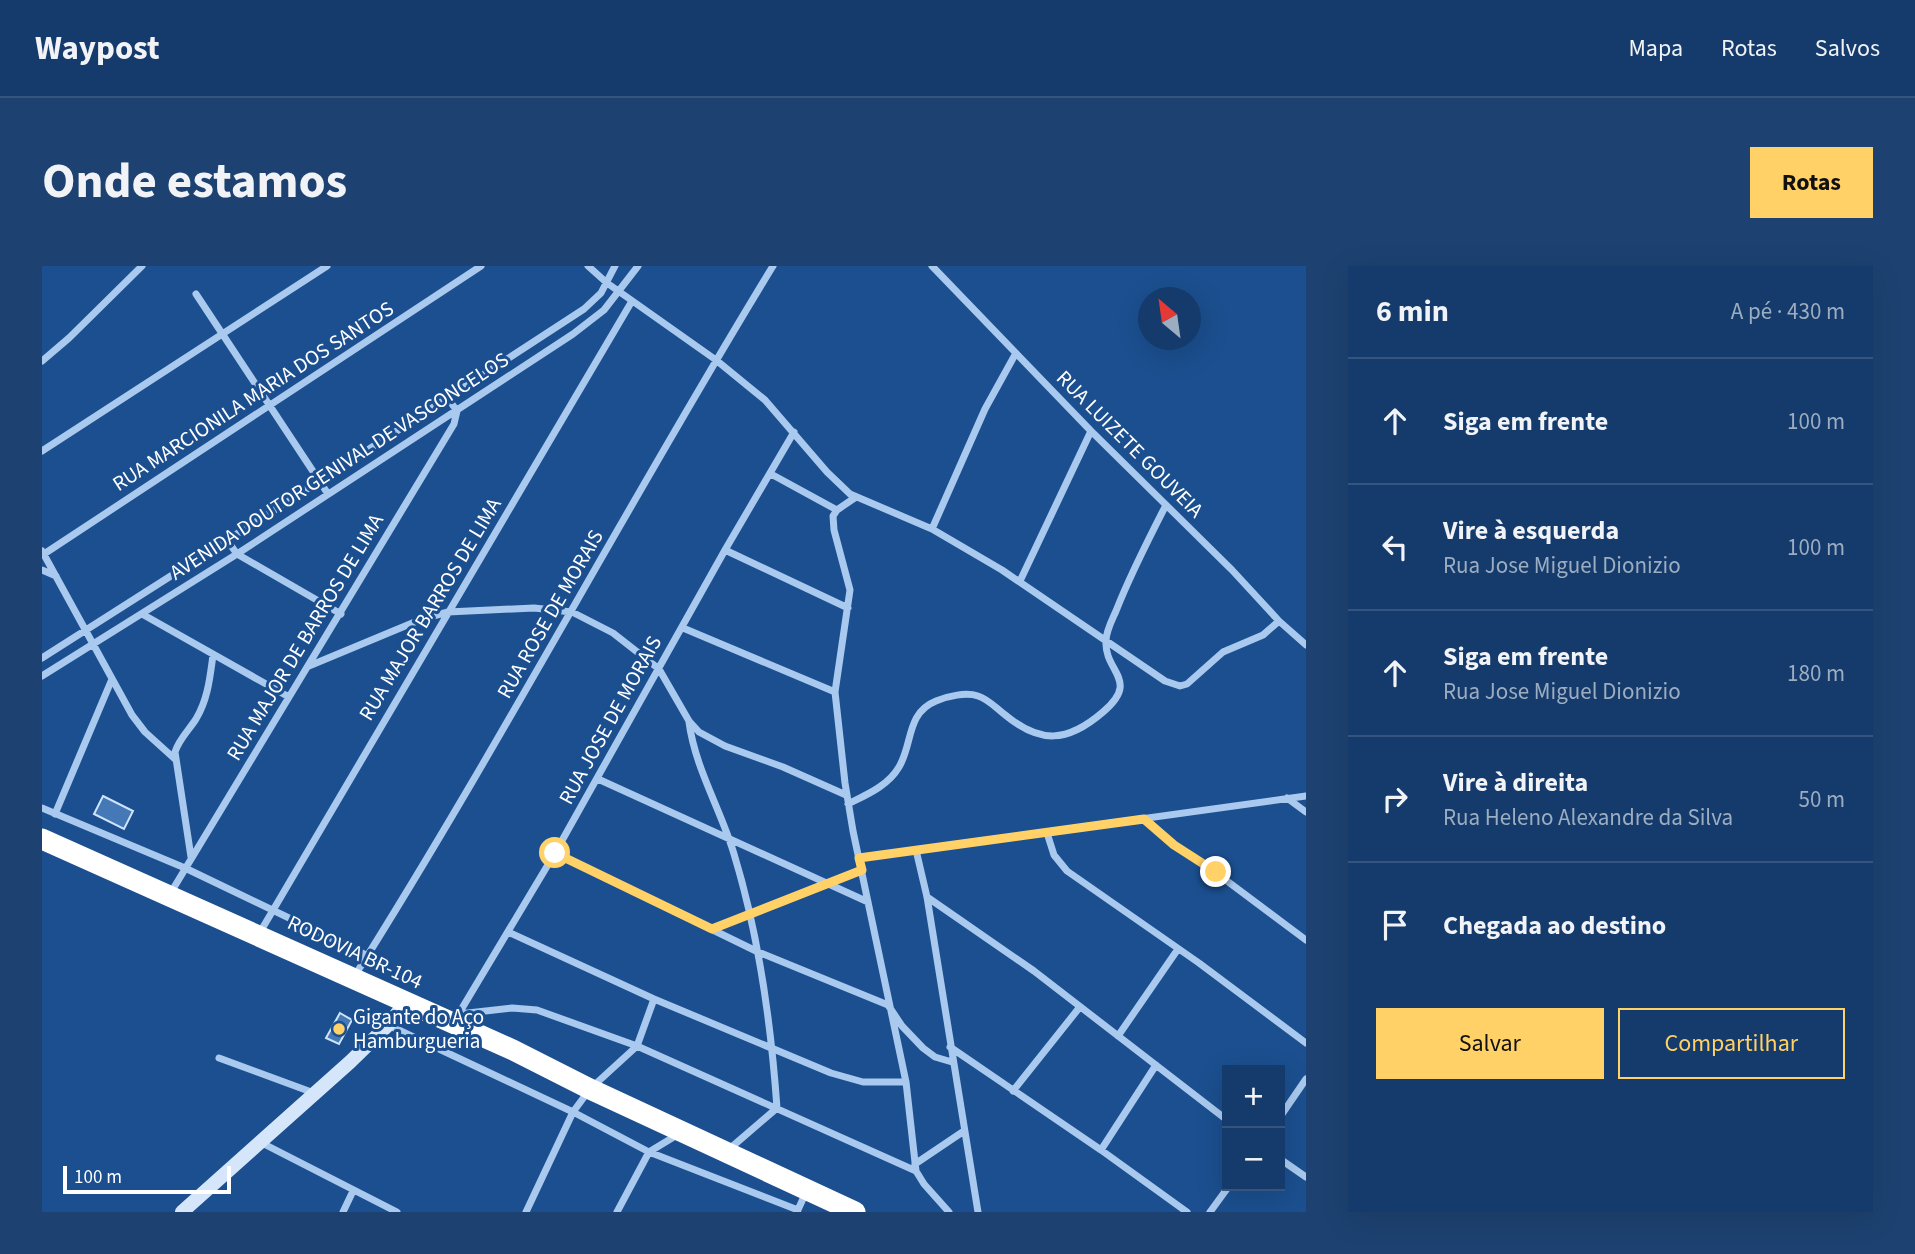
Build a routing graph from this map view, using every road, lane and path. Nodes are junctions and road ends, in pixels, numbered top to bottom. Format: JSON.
{"nodes":[{"id":1,"x":142,"y":266,"type":"edge"},
{"id":2,"x":327,"y":266,"type":"edge"},
{"id":3,"x":481,"y":266,"type":"edge"},
{"id":4,"x":588,"y":266,"type":"edge"},
{"id":5,"x":615,"y":266,"type":"edge"},
{"id":6,"x":638,"y":266,"type":"edge"},
{"id":7,"x":773,"y":266,"type":"edge"},
{"id":8,"x":932,"y":266,"type":"edge"},
{"id":9,"x":607,"y":283,"type":"junction"},
{"id":10,"x":619,"y":291,"type":"junction"},
{"id":11,"x":197,"y":294,"type":"dead end"},
{"id":12,"x":632,"y":301,"type":"junction"},
{"id":13,"x":222,"y":334,"type":"junction"},
{"id":14,"x":1016,"y":353,"type":"junction"},
{"id":15,"x":716,"y":360,"type":"junction"},
{"id":16,"x":42,"y":361,"type":"edge"},
{"id":17,"x":447,"y":397,"type":"junction"},
{"id":18,"x":270,"y":407,"type":"junction"},
{"id":19,"x":457,"y":411,"type":"junction"},
{"id":20,"x":1091,"y":431,"type":"junction"},
{"id":21,"x":794,"y":432,"type":"junction"},
{"id":22,"x":42,"y":451,"type":"edge"},
{"id":23,"x":771,"y":474,"type":"junction"},
{"id":24,"x":320,"y":481,"type":"junction"},
{"id":25,"x":328,"y":494,"type":"junction"},
{"id":26,"x":856,"y":497,"type":"junction"},
{"id":27,"x":1166,"y":505,"type":"junction"},
{"id":28,"x":837,"y":509,"type":"junction"},
{"id":29,"x":932,"y":529,"type":"junction"},
{"id":30,"x":227,"y":540,"type":"junction"},
{"id":31,"x":725,"y":550,"type":"junction"},
{"id":32,"x":43,"y":553,"type":"edge"},
{"id":33,"x":237,"y":554,"type":"junction"},
{"id":34,"x":42,"y":570,"type":"edge"},
{"id":35,"x":56,"y":576,"type":"junction"},
{"id":36,"x":1020,"y":581,"type":"junction"},
{"id":37,"x":848,"y":608,"type":"junction"},
{"id":38,"x":448,"y":612,"type":"junction"},
{"id":39,"x":572,"y":612,"type":"junction"},
{"id":40,"x":142,"y":614,"type":"junction"},
{"id":41,"x":341,"y":614,"type":"junction"},
{"id":42,"x":1279,"y":621,"type":"junction"},
{"id":43,"x":683,"y":628,"type":"junction"},
{"id":44,"x":86,"y":631,"type":"junction"},
{"id":45,"x":1106,"y":639,"type":"junction"},
{"id":46,"x":94,"y":644,"type":"junction"},
{"id":47,"x":1306,"y":645,"type":"edge"},
{"id":48,"x":213,"y":655,"type":"junction"},
{"id":49,"x":42,"y":658,"type":"edge"},
{"id":50,"x":309,"y":666,"type":"junction"},
{"id":51,"x":659,"y":669,"type":"junction"},
{"id":52,"x":42,"y":676,"type":"edge"},
{"id":53,"x":112,"y":679,"type":"junction"},
{"id":54,"x":835,"y":692,"type":"junction"},
{"id":55,"x":289,"y":697,"type":"junction"},
{"id":56,"x":689,"y":721,"type":"junction"},
{"id":57,"x":176,"y":760,"type":"junction"},
{"id":58,"x":598,"y":779,"type":"junction"},
{"id":59,"x":846,"y":795,"type":"junction"},
{"id":60,"x":1306,"y":796,"type":"edge"},
{"id":61,"x":1287,"y":798,"type":"junction"},
{"id":62,"x":848,"y":804,"type":"junction"},
{"id":63,"x":42,"y":808,"type":"edge"},
{"id":64,"x":1306,"y":812,"type":"edge"},
{"id":65,"x":55,"y":814,"type":"junction"},
{"id":66,"x":1144,"y":819,"type":"junction"},
{"id":67,"x":1047,"y":833,"type":"junction"},
{"id":68,"x":42,"y":839,"type":"edge"},
{"id":69,"x":729,"y":840,"type":"junction"},
{"id":70,"x":916,"y":850,"type":"junction"},
{"id":71,"x":555,"y":853,"type":"junction"},
{"id":72,"x":191,"y":857,"type":"junction"},
{"id":73,"x":859,"y":858,"type":"junction"},
{"id":74,"x":185,"y":868,"type":"junction"},
{"id":75,"x":862,"y":870,"type":"junction"},
{"id":76,"x":827,"y":883,"type":"junction"},
{"id":77,"x":169,"y":895,"type":"junction"},
{"id":78,"x":927,"y":897,"type":"junction"},
{"id":79,"x":868,"y":902,"type":"junction"},
{"id":80,"x":273,"y":908,"type":"junction"},
{"id":81,"x":750,"y":914,"type":"junction"},
{"id":82,"x":712,"y":929,"type":"junction"},
{"id":83,"x":508,"y":932,"type":"junction"},
{"id":84,"x":259,"y":935,"type":"junction"},
{"id":85,"x":1306,"y":940,"type":"edge"},
{"id":86,"x":1178,"y":949,"type":"junction"},
{"id":87,"x":756,"y":951,"type":"junction"},
{"id":88,"x":368,"y":956,"type":"junction"},
{"id":89,"x":354,"y":978,"type":"junction"},
{"id":90,"x":654,"y":999,"type":"junction"},
{"id":91,"x":406,"y":1002,"type":"junction"},
{"id":92,"x":888,"y":1005,"type":"junction"},
{"id":93,"x":1079,"y":1008,"type":"junction"},
{"id":94,"x":456,"y":1018,"type":"junction"},
{"id":95,"x":388,"y":1025,"type":"junction"},
{"id":96,"x":1118,"y":1036,"type":"junction"},
{"id":97,"x":1306,"y":1043,"type":"edge"},
{"id":98,"x":637,"y":1046,"type":"junction"},
{"id":99,"x":950,"y":1047,"type":"junction"},
{"id":100,"x":773,"y":1048,"type":"junction"},
{"id":101,"x":219,"y":1058,"type":"dead end"},
{"id":102,"x":952,"y":1062,"type":"junction"},
{"id":103,"x":1156,"y":1065,"type":"junction"},
{"id":104,"x":1306,"y":1079,"type":"edge"},
{"id":105,"x":906,"y":1082,"type":"junction"},
{"id":106,"x":590,"y":1089,"type":"junction"},
{"id":107,"x":1013,"y":1091,"type":"junction"},
{"id":108,"x":314,"y":1093,"type":"junction"},
{"id":109,"x":777,"y":1108,"type":"junction"},
{"id":110,"x":1285,"y":1110,"type":"edge"},
{"id":111,"x":573,"y":1112,"type":"junction"},
{"id":112,"x":1222,"y":1116,"type":"edge"},
{"id":113,"x":964,"y":1131,"type":"junction"},
{"id":114,"x":683,"y":1132,"type":"junction"},
{"id":115,"x":260,"y":1141,"type":"junction"},
{"id":116,"x":1101,"y":1150,"type":"junction"},
{"id":117,"x":726,"y":1151,"type":"junction"},
{"id":118,"x":649,"y":1152,"type":"junction"},
{"id":119,"x":1285,"y":1162,"type":"edge"},
{"id":120,"x":915,"y":1168,"type":"junction"},
{"id":121,"x":1306,"y":1177,"type":"edge"},
{"id":122,"x":807,"y":1189,"type":"junction"},
{"id":123,"x":353,"y":1191,"type":"junction"},
{"id":124,"x":1225,"y":1191,"type":"edge"},
{"id":125,"x":187,"y":1211,"type":"edge"},
{"id":126,"x":797,"y":1211,"type":"edge"},
{"id":127,"x":343,"y":1212,"type":"edge"},
{"id":128,"x":397,"y":1212,"type":"edge"},
{"id":129,"x":526,"y":1212,"type":"edge"},
{"id":130,"x":617,"y":1212,"type":"edge"},
{"id":131,"x":854,"y":1212,"type":"edge"},
{"id":132,"x":949,"y":1212,"type":"edge"},
{"id":133,"x":978,"y":1212,"type":"edge"},
{"id":134,"x":1187,"y":1212,"type":"edge"},
{"id":135,"x":1210,"y":1212,"type":"edge"}],
"edges":[{"from":1,"to":16,"type":"street"},
{"from":2,"to":13,"type":"street"},
{"from":3,"to":18,"type":"street","name":"RUA MARCIONILA MARIA DOS SANTOS"},
{"from":4,"to":9,"type":"street"},
{"from":5,"to":9,"type":"street","name":"AVENIDA DOUTOR GENIVAL DE VASCONCELOS"},
{"from":6,"to":10,"type":"street","name":"AVENIDA DOUTOR GENIVAL DE VASCONCELOS"},
{"from":7,"to":15,"type":"street","name":"RUA ROSE DE MORAIS"},
{"from":8,"to":14,"type":"street","name":"RUA LUIZETE GOUVEIA"},
{"from":9,"to":10,"type":"street"},
{"from":9,"to":17,"type":"street","name":"AVENIDA DOUTOR GENIVAL DE VASCONCELOS"},
{"from":10,"to":12,"type":"street"},
{"from":10,"to":19,"type":"street","name":"AVENIDA DOUTOR GENIVAL DE VASCONCELOS"},
{"from":11,"to":13,"type":"street"},
{"from":12,"to":15,"type":"street"},
{"from":12,"to":38,"type":"street","name":"RUA MAJOR BARROS DE LIMA"},
{"from":13,"to":18,"type":"street"},
{"from":13,"to":22,"type":"street"},
{"from":14,"to":20,"type":"street","name":"RUA LUIZETE GOUVEIA"},
{"from":14,"to":29,"type":"street"},
{"from":15,"to":21,"type":"street"},
{"from":15,"to":39,"type":"street","name":"RUA ROSE DE MORAIS"},
{"from":17,"to":19,"type":"street"},
{"from":17,"to":24,"type":"street","name":"AVENIDA DOUTOR GENIVAL DE VASCONCELOS"},
{"from":18,"to":24,"type":"street"},
{"from":18,"to":32,"type":"street","name":"RUA MARCIONILA MARIA DOS SANTOS"},
{"from":19,"to":25,"type":"street","name":"AVENIDA DOUTOR GENIVAL DE VASCONCELOS"},
{"from":19,"to":41,"type":"street","name":"RUA MAJOR DE BARROS DE LIMA"},
{"from":20,"to":27,"type":"street","name":"RUA LUIZETE GOUVEIA"},
{"from":20,"to":36,"type":"street"},
{"from":21,"to":23,"type":"street","name":"RUA JOSE DE MORAIS"},
{"from":21,"to":26,"type":"street"},
{"from":23,"to":28,"type":"street"},
{"from":23,"to":31,"type":"street","name":"RUA JOSE DE MORAIS"},
{"from":24,"to":25,"type":"street"},
{"from":24,"to":30,"type":"street","name":"AVENIDA DOUTOR GENIVAL DE VASCONCELOS"},
{"from":25,"to":33,"type":"street","name":"AVENIDA DOUTOR GENIVAL DE VASCONCELOS"},
{"from":26,"to":28,"type":"street"},
{"from":26,"to":29,"type":"street"},
{"from":27,"to":42,"type":"street","name":"RUA LUIZETE GOUVEIA"},
{"from":27,"to":45,"type":"street"},
{"from":28,"to":37,"type":"street"},
{"from":29,"to":36,"type":"street"},
{"from":30,"to":33,"type":"street"},
{"from":30,"to":44,"type":"street","name":"AVENIDA DOUTOR GENIVAL DE VASCONCELOS"},
{"from":31,"to":37,"type":"street"},
{"from":31,"to":43,"type":"street","name":"RUA JOSE DE MORAIS"},
{"from":32,"to":35,"type":"street"},
{"from":33,"to":40,"type":"street","name":"AVENIDA DOUTOR GENIVAL DE VASCONCELOS"},
{"from":33,"to":41,"type":"street"},
{"from":34,"to":35,"type":"street"},
{"from":35,"to":44,"type":"street"},
{"from":36,"to":45,"type":"street"},
{"from":37,"to":54,"type":"street"},
{"from":38,"to":39,"type":"street"},
{"from":38,"to":50,"type":"street"},
{"from":38,"to":80,"type":"street","name":"RUA MAJOR BARROS DE LIMA"},
{"from":39,"to":51,"type":"street"},
{"from":39,"to":88,"type":"street","name":"RUA ROSE DE MORAIS"},
{"from":40,"to":46,"type":"street","name":"AVENIDA DOUTOR GENIVAL DE VASCONCELOS"},
{"from":40,"to":48,"type":"street"},
{"from":41,"to":50,"type":"street","name":"RUA MAJOR DE BARROS DE LIMA"},
{"from":42,"to":45,"type":"street"},
{"from":42,"to":47,"type":"street","name":"RUA LUIZETE GOUVEIA"},
{"from":43,"to":51,"type":"street","name":"RUA JOSE DE MORAIS"},
{"from":43,"to":54,"type":"street"},
{"from":44,"to":46,"type":"street"},
{"from":44,"to":49,"type":"street","name":"AVENIDA DOUTOR GENIVAL DE VASCONCELOS"},
{"from":45,"to":62,"type":"street"},
{"from":46,"to":52,"type":"street","name":"AVENIDA DOUTOR GENIVAL DE VASCONCELOS"},
{"from":46,"to":53,"type":"street"},
{"from":48,"to":55,"type":"street"},
{"from":48,"to":57,"type":"street"},
{"from":50,"to":55,"type":"street","name":"RUA MAJOR DE BARROS DE LIMA"},
{"from":51,"to":56,"type":"street"},
{"from":51,"to":58,"type":"street","name":"RUA JOSE DE MORAIS"},
{"from":53,"to":57,"type":"street"},
{"from":53,"to":65,"type":"street"},
{"from":54,"to":59,"type":"street"},
{"from":55,"to":72,"type":"street","name":"RUA MAJOR DE BARROS DE LIMA"},
{"from":56,"to":59,"type":"street"},
{"from":56,"to":69,"type":"street"},
{"from":57,"to":72,"type":"street"},
{"from":58,"to":69,"type":"street"},
{"from":58,"to":71,"type":"street","name":"RUA JOSE DE MORAIS"},
{"from":59,"to":62,"type":"street"},
{"from":60,"to":61,"type":"street"},
{"from":61,"to":64,"type":"street"},
{"from":61,"to":66,"type":"street"},
{"from":62,"to":73,"type":"street"},
{"from":63,"to":65,"type":"street"},
{"from":65,"to":74,"type":"street"},
{"from":66,"to":67,"type":"street"},
{"from":66,"to":85,"type":"street"},
{"from":67,"to":70,"type":"street"},
{"from":67,"to":86,"type":"street"},
{"from":68,"to":77,"type":"highway","name":"RODOVIA BR-104"},
{"from":69,"to":76,"type":"street"},
{"from":69,"to":81,"type":"street"},
{"from":70,"to":73,"type":"street"},
{"from":70,"to":78,"type":"street"},
{"from":71,"to":82,"type":"street"},
{"from":71,"to":83,"type":"street","name":"RUA JOSE DE MORAIS"},
{"from":72,"to":74,"type":"street","name":"RUA MAJOR DE BARROS DE LIMA"},
{"from":73,"to":75,"type":"street"},
{"from":74,"to":77,"type":"street","name":"RUA MAJOR DE BARROS DE LIMA"},
{"from":74,"to":80,"type":"street"},
{"from":75,"to":76,"type":"street"},
{"from":75,"to":79,"type":"street"},
{"from":76,"to":79,"type":"street"},
{"from":76,"to":81,"type":"street"},
{"from":77,"to":84,"type":"highway","name":"RODOVIA BR-104"},
{"from":78,"to":93,"type":"street"},
{"from":78,"to":99,"type":"street"},
{"from":79,"to":92,"type":"street"},
{"from":80,"to":84,"type":"street","name":"RUA MAJOR BARROS DE LIMA"},
{"from":80,"to":88,"type":"street"},
{"from":81,"to":82,"type":"street"},
{"from":81,"to":87,"type":"street"},
{"from":82,"to":87,"type":"street"},
{"from":83,"to":90,"type":"street"},
{"from":83,"to":94,"type":"street","name":"RUA JOSE DE MORAIS"},
{"from":84,"to":89,"type":"highway","name":"RODOVIA BR-104"},
{"from":86,"to":96,"type":"street"},
{"from":86,"to":97,"type":"street"},
{"from":87,"to":92,"type":"street"},
{"from":87,"to":100,"type":"street"},
{"from":88,"to":89,"type":"street","name":"RUA ROSE DE MORAIS"},
{"from":89,"to":91,"type":"highway","name":"RODOVIA BR-104"},
{"from":90,"to":98,"type":"street"},
{"from":90,"to":100,"type":"street"},
{"from":91,"to":94,"type":"highway","name":"RODOVIA BR-104"},
{"from":91,"to":95,"type":"street"},
{"from":92,"to":102,"type":"street"},
{"from":92,"to":105,"type":"street"},
{"from":93,"to":96,"type":"street"},
{"from":93,"to":107,"type":"street"},
{"from":94,"to":98,"type":"street"},
{"from":94,"to":106,"type":"highway","name":"RODOVIA BR-104"},
{"from":95,"to":108,"type":"street"},
{"from":95,"to":111,"type":"street"},
{"from":96,"to":103,"type":"street"},
{"from":98,"to":106,"type":"street"},
{"from":98,"to":109,"type":"street"},
{"from":99,"to":102,"type":"street"},
{"from":99,"to":107,"type":"street"},
{"from":100,"to":105,"type":"street"},
{"from":100,"to":109,"type":"street"},
{"from":101,"to":108,"type":"street"},
{"from":102,"to":113,"type":"street"},
{"from":103,"to":112,"type":"street"},
{"from":103,"to":116,"type":"street"},
{"from":104,"to":110,"type":"street"},
{"from":105,"to":120,"type":"street"},
{"from":106,"to":111,"type":"street"},
{"from":106,"to":114,"type":"highway","name":"RODOVIA BR-104"},
{"from":107,"to":116,"type":"street"},
{"from":108,"to":115,"type":"street"},
{"from":109,"to":117,"type":"street"},
{"from":109,"to":120,"type":"street"},
{"from":111,"to":118,"type":"street"},
{"from":111,"to":129,"type":"street"},
{"from":113,"to":120,"type":"street"},
{"from":113,"to":133,"type":"street"},
{"from":114,"to":117,"type":"highway","name":"RODOVIA BR-104"},
{"from":114,"to":118,"type":"street"},
{"from":115,"to":123,"type":"street"},
{"from":115,"to":125,"type":"street"},
{"from":116,"to":134,"type":"street"},
{"from":117,"to":122,"type":"highway","name":"RODOVIA BR-104"},
{"from":118,"to":126,"type":"street"},
{"from":118,"to":130,"type":"street"},
{"from":119,"to":121,"type":"street"},
{"from":120,"to":132,"type":"street"},
{"from":122,"to":126,"type":"street"},
{"from":122,"to":131,"type":"highway","name":"RODOVIA BR-104"},
{"from":123,"to":127,"type":"street"},
{"from":123,"to":128,"type":"street"},
{"from":124,"to":135,"type":"street"}]}
